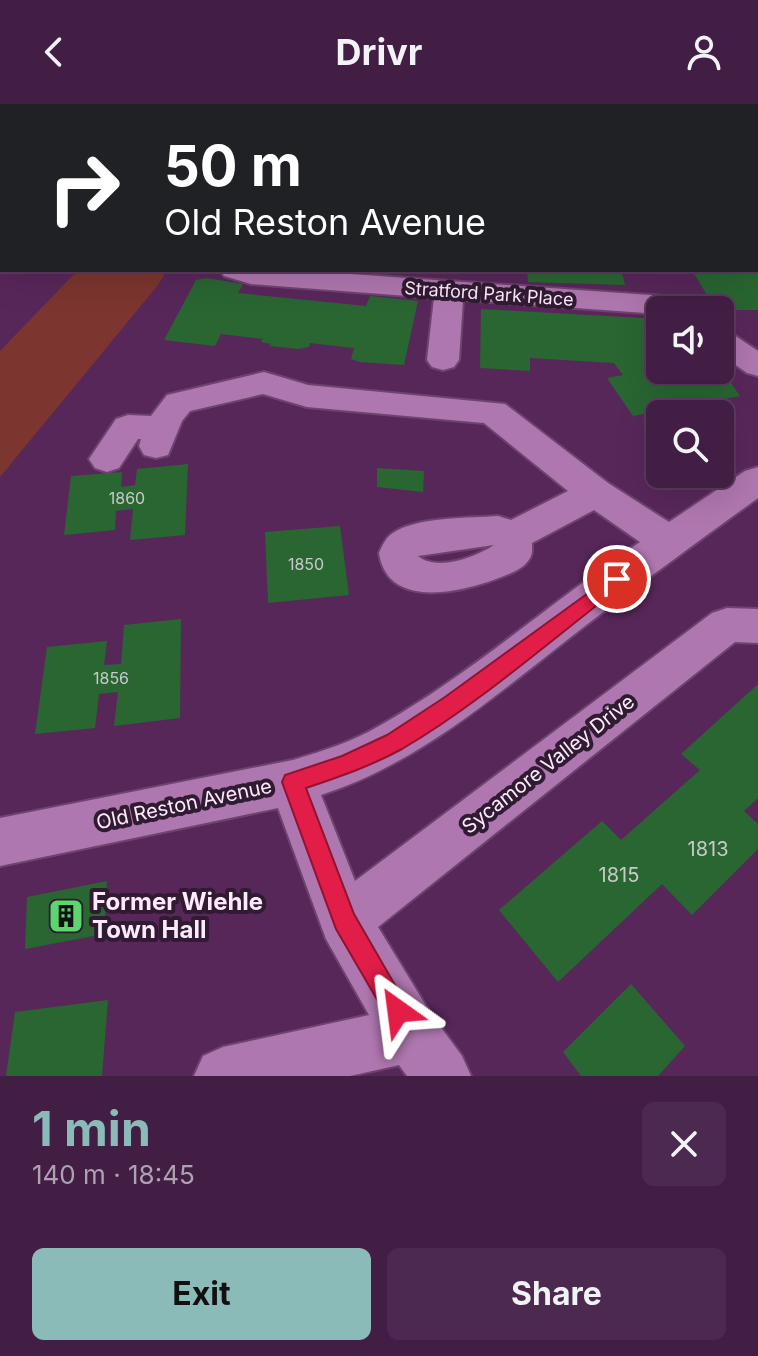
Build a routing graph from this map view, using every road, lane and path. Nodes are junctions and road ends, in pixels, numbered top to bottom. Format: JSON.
{"nodes":[{"id":1,"x":246,"y":272,"type":"edge"},
{"id":2,"x":661,"y":280,"type":"dead end"},
{"id":3,"x":449,"y":291,"type":"junction"},
{"id":4,"x":672,"y":296,"type":"edge"},
{"id":5,"x":646,"y":305,"type":"edge"},
{"id":6,"x":758,"y":334,"type":"edge"},
{"id":7,"x":734,"y":339,"type":"edge"},
{"id":8,"x":734,"y":350,"type":"edge"},
{"id":9,"x":443,"y":360,"type":"dead end"},
{"id":10,"x":758,"y":366,"type":"edge"},
{"id":11,"x":107,"y":459,"type":"dead end"},
{"id":12,"x":758,"y":480,"type":"edge"},
{"id":13,"x":595,"y":493,"type":"junction"},
{"id":14,"x":513,"y":536,"type":"dead end"},
{"id":15,"x":670,"y":542,"type":"junction"},
{"id":16,"x":758,"y":626,"type":"edge"},
{"id":17,"x":293,"y":782,"type":"junction"},
{"id":18,"x":0,"y":842,"type":"edge"},
{"id":19,"x":344,"y":921,"type":"junction"},
{"id":20,"x":427,"y":1055,"type":"edge"},
{"id":21,"x":223,"y":1076,"type":"edge"}],
"edges":[{"from":1,"to":3,"type":"street","name":"Stratford Park Place"},
{"from":2,"to":4,"type":"street"},
{"from":3,"to":5,"type":"street","name":"Stratford Park Place"},
{"from":3,"to":9,"type":"street"},
{"from":6,"to":7,"type":"street"},
{"from":8,"to":10,"type":"street"},
{"from":11,"to":13,"type":"street"},
{"from":12,"to":15,"type":"street","name":"Old Reston Avenue"},
{"from":13,"to":14,"type":"street"},
{"from":13,"to":15,"type":"street"},
{"from":15,"to":17,"type":"street","name":"Old Reston Avenue"},
{"from":16,"to":19,"type":"street","name":"Sycamore Valley Drive"},
{"from":17,"to":18,"type":"street","name":"Old Reston Avenue"},
{"from":17,"to":19,"type":"street"},
{"from":19,"to":20,"type":"street"},
{"from":20,"to":21,"type":"street"}]}
